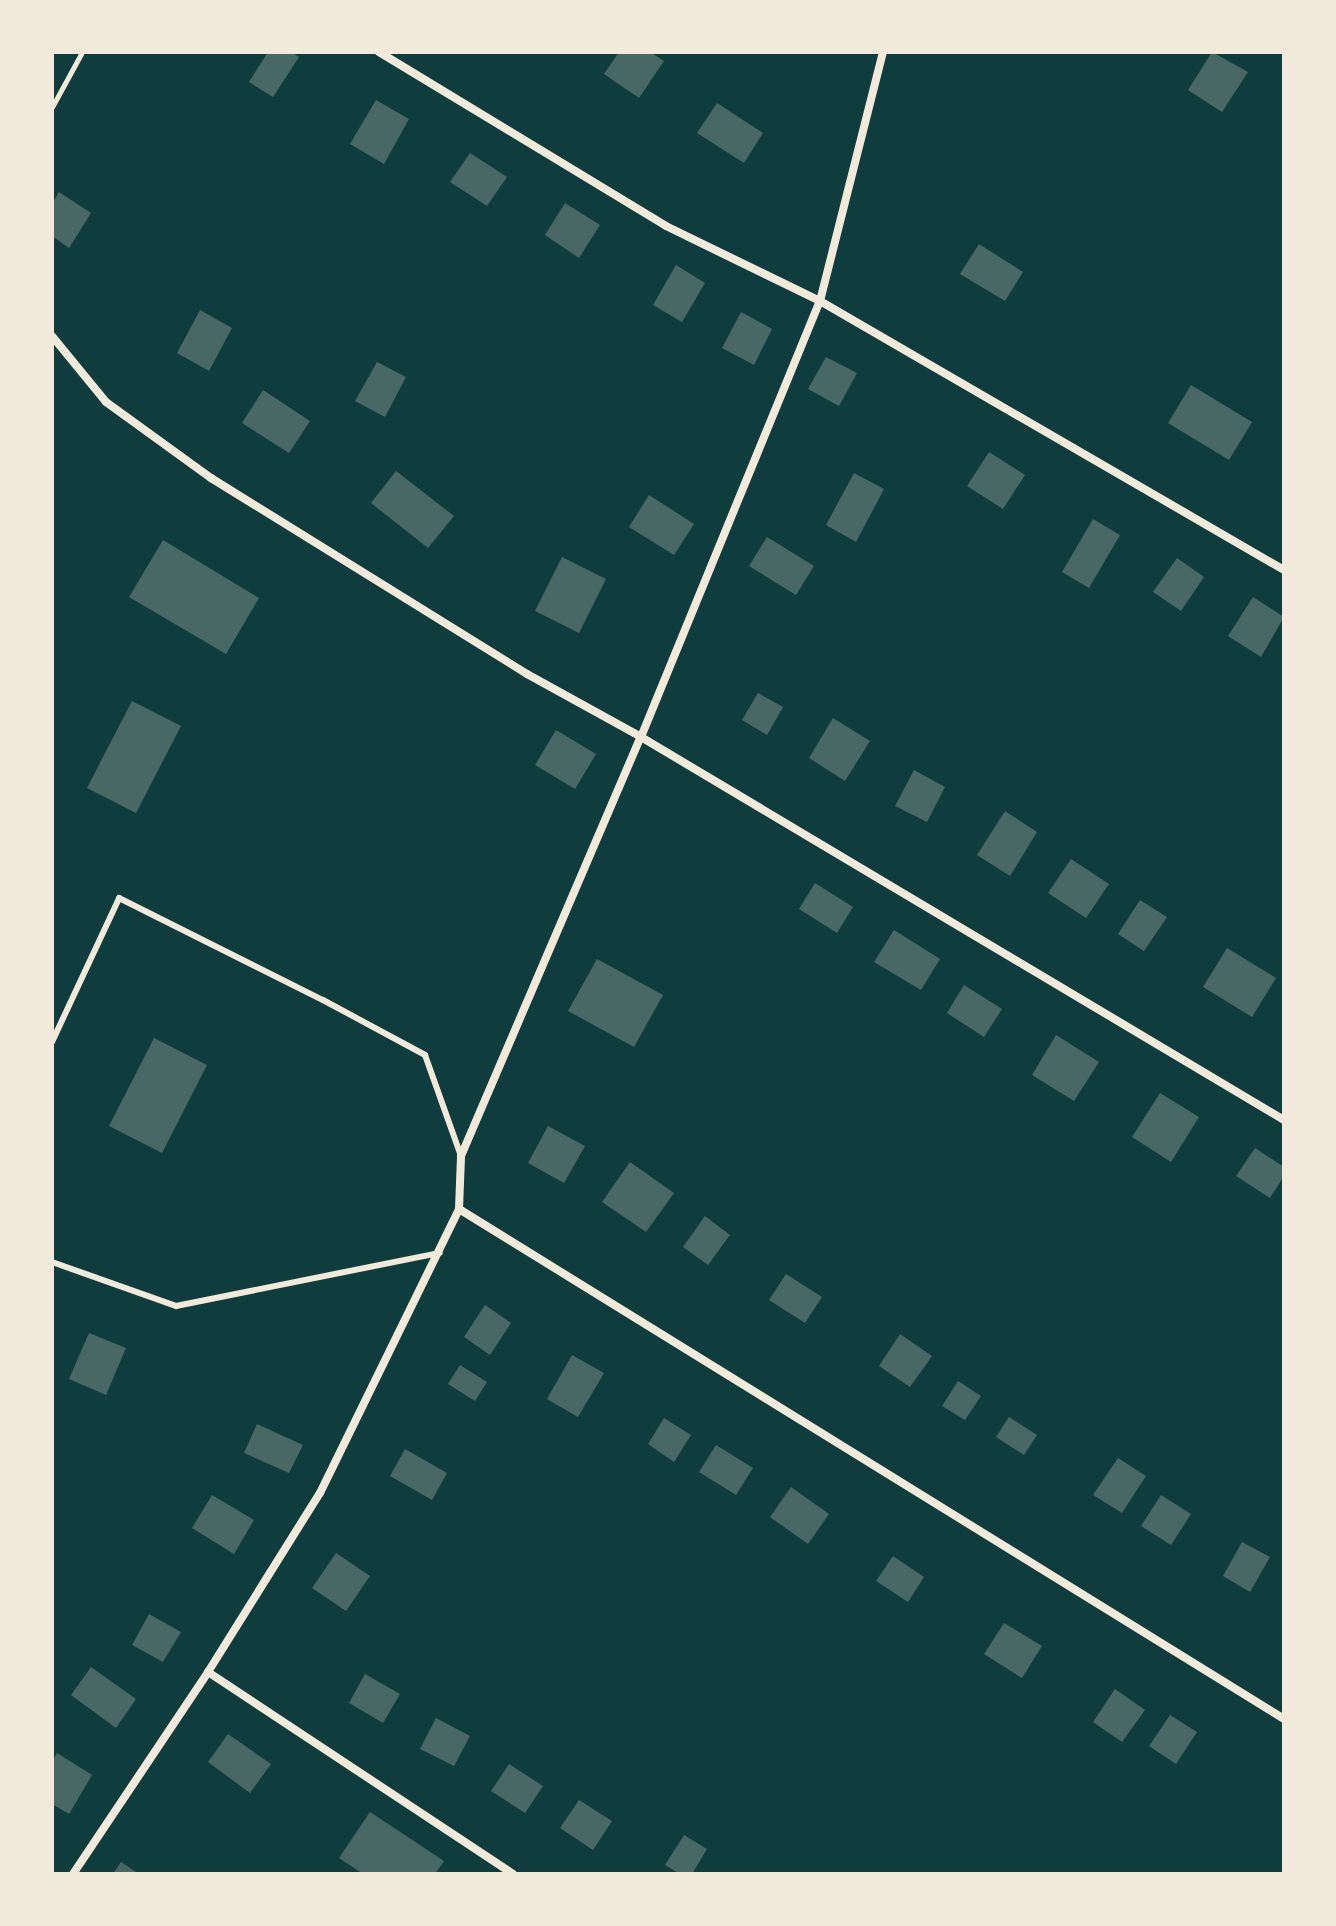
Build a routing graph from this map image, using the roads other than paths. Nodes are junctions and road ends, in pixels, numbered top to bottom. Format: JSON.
{"nodes":[{"id":1,"x":379,"y":52,"type":"edge"},
{"id":2,"x":883,"y":52,"type":"edge"},
{"id":3,"x":820,"y":301,"type":"junction"},
{"id":4,"x":52,"y":336,"type":"edge"},
{"id":5,"x":1284,"y":570,"type":"edge"},
{"id":6,"x":641,"y":737,"type":"junction"},
{"id":7,"x":52,"y":1042,"type":"edge"},
{"id":8,"x":1284,"y":1120,"type":"edge"},
{"id":9,"x":461,"y":1156,"type":"junction"},
{"id":10,"x":459,"y":1209,"type":"junction"},
{"id":11,"x":440,"y":1253,"type":"junction"},
{"id":12,"x":52,"y":1262,"type":"edge"},
{"id":13,"x":208,"y":1672,"type":"junction"},
{"id":14,"x":1284,"y":1719,"type":"edge"},
{"id":15,"x":73,"y":1874,"type":"edge"},
{"id":16,"x":513,"y":1874,"type":"edge"}],
"edges":[{"from":1,"to":3,"type":"street"},
{"from":2,"to":3,"type":"street"},
{"from":3,"to":5,"type":"street"},
{"from":3,"to":6,"type":"street"},
{"from":4,"to":6,"type":"street"},
{"from":6,"to":8,"type":"street"},
{"from":6,"to":9,"type":"street"},
{"from":7,"to":9,"type":"lane"},
{"from":9,"to":10,"type":"street"},
{"from":10,"to":11,"type":"street"},
{"from":10,"to":14,"type":"street"},
{"from":11,"to":12,"type":"lane"},
{"from":11,"to":13,"type":"street"},
{"from":13,"to":15,"type":"street"},
{"from":13,"to":16,"type":"street"}]}
